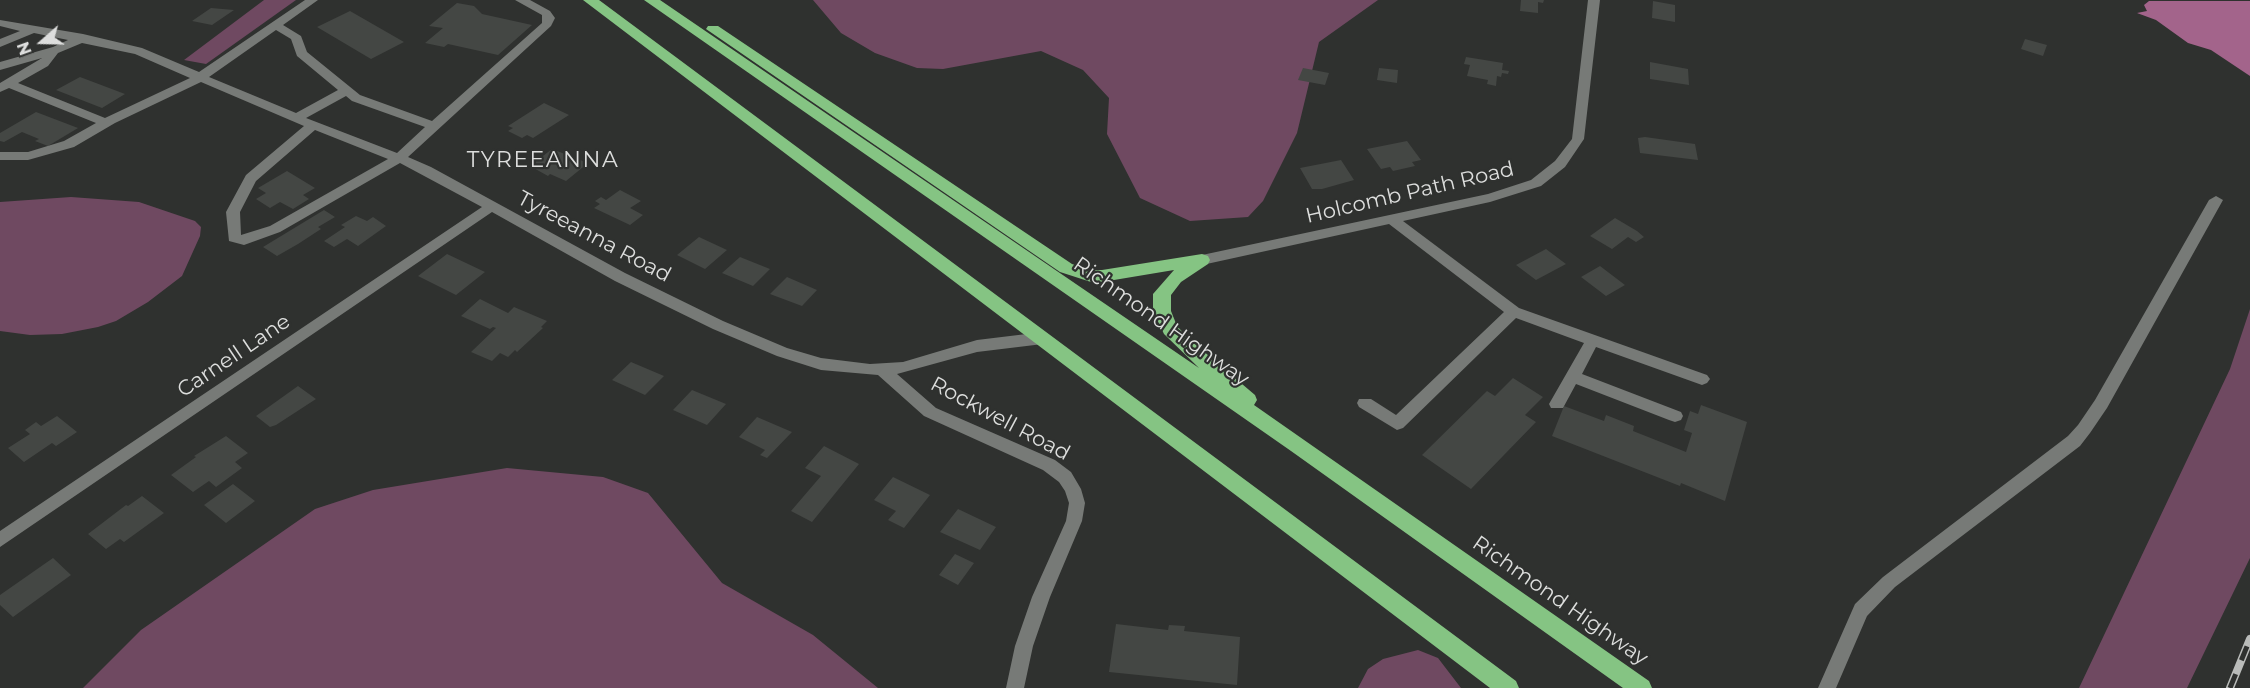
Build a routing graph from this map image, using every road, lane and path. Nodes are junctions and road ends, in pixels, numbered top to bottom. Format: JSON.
{"nodes":[{"id":1,"x":312,"y":0,"type":"edge"},
{"id":2,"x":521,"y":0,"type":"edge"},
{"id":3,"x":590,"y":0,"type":"edge"},
{"id":4,"x":651,"y":0,"type":"edge"},
{"id":5,"x":665,"y":0,"type":"edge"},
{"id":6,"x":1594,"y":0,"type":"edge"},
{"id":7,"x":0,"y":22,"type":"edge"},
{"id":8,"x":275,"y":26,"type":"junction"},
{"id":9,"x":34,"y":29,"type":"junction"},
{"id":10,"x":83,"y":38,"type":"junction"},
{"id":11,"x":0,"y":43,"type":"edge"},
{"id":12,"x":57,"y":50,"type":"junction"},
{"id":13,"x":0,"y":66,"type":"edge"},
{"id":14,"x":199,"y":78,"type":"junction"},
{"id":15,"x":5,"y":86,"type":"edge"},
{"id":16,"x":347,"y":90,"type":"junction"},
{"id":17,"x":296,"y":118,"type":"junction"},
{"id":18,"x":106,"y":123,"type":"junction"},
{"id":19,"x":313,"y":125,"type":"junction"},
{"id":20,"x":434,"y":126,"type":"junction"},
{"id":21,"x":0,"y":156,"type":"edge"},
{"id":22,"x":399,"y":158,"type":"junction"},
{"id":23,"x":2216,"y":200,"type":"dead end"},
{"id":24,"x":492,"y":206,"type":"junction"},
{"id":25,"x":1391,"y":219,"type":"junction"},
{"id":26,"x":1202,"y":260,"type":"junction"},
{"id":27,"x":1514,"y":312,"type":"junction"},
{"id":28,"x":1043,"y":338,"type":"junction"},
{"id":29,"x":1593,"y":340,"type":"junction"},
{"id":30,"x":882,"y":370,"type":"junction"},
{"id":31,"x":1574,"y":377,"type":"junction"},
{"id":32,"x":1702,"y":379,"type":"dead end"},
{"id":33,"x":1365,"y":403,"type":"dead end"},
{"id":34,"x":1557,"y":404,"type":"dead end"},
{"id":35,"x":1675,"y":416,"type":"dead end"},
{"id":36,"x":1298,"y":446,"type":"junction"},
{"id":37,"x":0,"y":540,"type":"edge"},
{"id":38,"x":1015,"y":688,"type":"edge"},
{"id":39,"x":1508,"y":688,"type":"edge"},
{"id":40,"x":1641,"y":688,"type":"edge"},
{"id":41,"x":1827,"y":688,"type":"edge"}],
"edges":[{"from":1,"to":8,"type":"street"},
{"from":2,"to":20,"type":"street"},
{"from":3,"to":28,"type":"highway"},
{"from":4,"to":36,"type":"highway","name":"Richmond Highway"},
{"from":5,"to":26,"type":"highway"},
{"from":6,"to":25,"type":"street","name":"Holcomb Path Road"},
{"from":7,"to":9,"type":"street","name":"Tyreeanna Road"},
{"from":8,"to":14,"type":"street"},
{"from":8,"to":16,"type":"street"},
{"from":9,"to":10,"type":"street","name":"Tyreeanna Road"},
{"from":9,"to":11,"type":"street"},
{"from":10,"to":12,"type":"street"},
{"from":10,"to":14,"type":"street","name":"Tyreeanna Road"},
{"from":12,"to":13,"type":"street"},
{"from":12,"to":15,"type":"street"},
{"from":14,"to":17,"type":"street","name":"Tyreeanna Road"},
{"from":14,"to":18,"type":"street"},
{"from":15,"to":18,"type":"street"},
{"from":16,"to":17,"type":"street"},
{"from":16,"to":20,"type":"street"},
{"from":17,"to":19,"type":"street","name":"Tyreeanna Road"},
{"from":18,"to":21,"type":"street"},
{"from":19,"to":22,"type":"street","name":"Tyreeanna Road"},
{"from":19,"to":22,"type":"street"},
{"from":20,"to":22,"type":"street"},
{"from":22,"to":24,"type":"street","name":"Tyreeanna Road"},
{"from":23,"to":41,"type":"street"},
{"from":24,"to":30,"type":"street","name":"Tyreeanna Road"},
{"from":24,"to":37,"type":"street","name":"Carnell Lane"},
{"from":25,"to":26,"type":"street","name":"Holcomb Path Road"},
{"from":25,"to":27,"type":"street"},
{"from":26,"to":36,"type":"highway"},
{"from":27,"to":29,"type":"street"},
{"from":27,"to":33,"type":"street"},
{"from":28,"to":30,"type":"street","name":"Tyreeanna Road"},
{"from":28,"to":39,"type":"highway"},
{"from":29,"to":31,"type":"street"},
{"from":29,"to":32,"type":"street"},
{"from":30,"to":38,"type":"street","name":"Rockwell Road"},
{"from":31,"to":34,"type":"street"},
{"from":31,"to":35,"type":"street"},
{"from":36,"to":40,"type":"highway","name":"Richmond Highway"}]}
